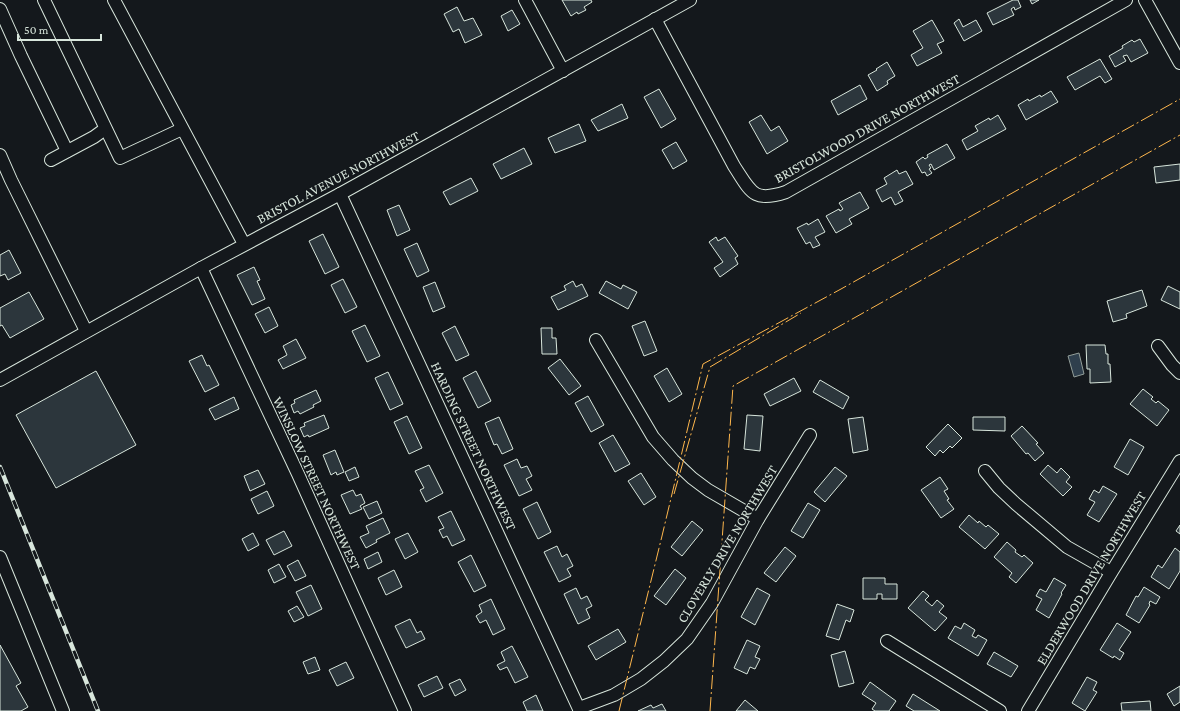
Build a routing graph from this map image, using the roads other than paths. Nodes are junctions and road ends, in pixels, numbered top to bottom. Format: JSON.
{"nodes":[{"id":1,"x":44,"y":0,"type":"edge"},
{"id":2,"x":114,"y":0,"type":"edge"},
{"id":3,"x":525,"y":0,"type":"edge"},
{"id":4,"x":690,"y":0,"type":"edge"},
{"id":5,"x":1126,"y":0,"type":"edge"},
{"id":6,"x":1145,"y":0,"type":"edge"},
{"id":7,"x":0,"y":9,"type":"edge"},
{"id":8,"x":655,"y":19,"type":"junction"},
{"id":9,"x":1180,"y":63,"type":"edge"},
{"id":10,"x":563,"y":71,"type":"junction"},
{"id":11,"x":106,"y":129,"type":"junction"},
{"id":12,"x":182,"y":129,"type":"junction"},
{"id":13,"x":67,"y":151,"type":"junction"},
{"id":14,"x":0,"y":155,"type":"edge"},
{"id":15,"x":51,"y":160,"type":"dead end"},
{"id":16,"x":340,"y":194,"type":"junction"},
{"id":17,"x":244,"y":244,"type":"junction"},
{"id":18,"x":200,"y":268,"type":"junction"},
{"id":19,"x":86,"y":331,"type":"junction"},
{"id":20,"x":596,"y":340,"type":"dead end"},
{"id":21,"x":1158,"y":346,"type":"dead end"},
{"id":22,"x":1180,"y":373,"type":"edge"},
{"id":23,"x":0,"y":380,"type":"edge"},
{"id":24,"x":810,"y":435,"type":"dead end"},
{"id":25,"x":1180,"y":462,"type":"edge"},
{"id":26,"x":985,"y":471,"type":"dead end"},
{"id":27,"x":758,"y":519,"type":"junction"},
{"id":28,"x":0,"y":557,"type":"edge"},
{"id":29,"x":1111,"y":572,"type":"junction"},
{"id":30,"x":887,"y":641,"type":"dead end"},
{"id":31,"x":580,"y":709,"type":"edge"},
{"id":32,"x":63,"y":711,"type":"edge"},
{"id":33,"x":405,"y":711,"type":"edge"},
{"id":34,"x":1000,"y":711,"type":"edge"},
{"id":35,"x":1028,"y":711,"type":"edge"}],
"edges":[{"from":1,"to":11,"type":"street"},
{"from":2,"to":12,"type":"street"},
{"from":3,"to":10,"type":"street"},
{"from":4,"to":8,"type":"street","name":"BRISTOL AVENUE NORTHWEST"},
{"from":5,"to":8,"type":"street","name":"BRISTOLWOOD DRIVE NORTHWEST"},
{"from":6,"to":9,"type":"street"},
{"from":7,"to":13,"type":"street"},
{"from":8,"to":10,"type":"street","name":"BRISTOL AVENUE NORTHWEST"},
{"from":10,"to":16,"type":"street","name":"BRISTOL AVENUE NORTHWEST"},
{"from":11,"to":12,"type":"street"},
{"from":11,"to":13,"type":"street"},
{"from":12,"to":17,"type":"street"},
{"from":13,"to":15,"type":"street"},
{"from":14,"to":19,"type":"street"},
{"from":16,"to":17,"type":"street","name":"BRISTOL AVENUE NORTHWEST"},
{"from":16,"to":31,"type":"street","name":"HARDING STREET NORTHWEST"},
{"from":17,"to":18,"type":"street","name":"BRISTOL AVENUE NORTHWEST"},
{"from":18,"to":19,"type":"street","name":"BRISTOL AVENUE NORTHWEST"},
{"from":18,"to":33,"type":"street","name":"WINSLOW STREET NORTHWEST"},
{"from":19,"to":23,"type":"street","name":"BRISTOL AVENUE NORTHWEST"},
{"from":20,"to":27,"type":"street"},
{"from":21,"to":22,"type":"street"},
{"from":24,"to":27,"type":"street","name":"CLOVERLY DRIVE NORTHWEST"},
{"from":25,"to":29,"type":"street","name":"ELDERWOOD DRIVE NORTHWEST"},
{"from":26,"to":29,"type":"street"},
{"from":27,"to":31,"type":"street","name":"CLOVERLY DRIVE NORTHWEST"},
{"from":28,"to":32,"type":"street"},
{"from":29,"to":35,"type":"street","name":"ELDERWOOD DRIVE NORTHWEST"},
{"from":30,"to":34,"type":"street"}]}
